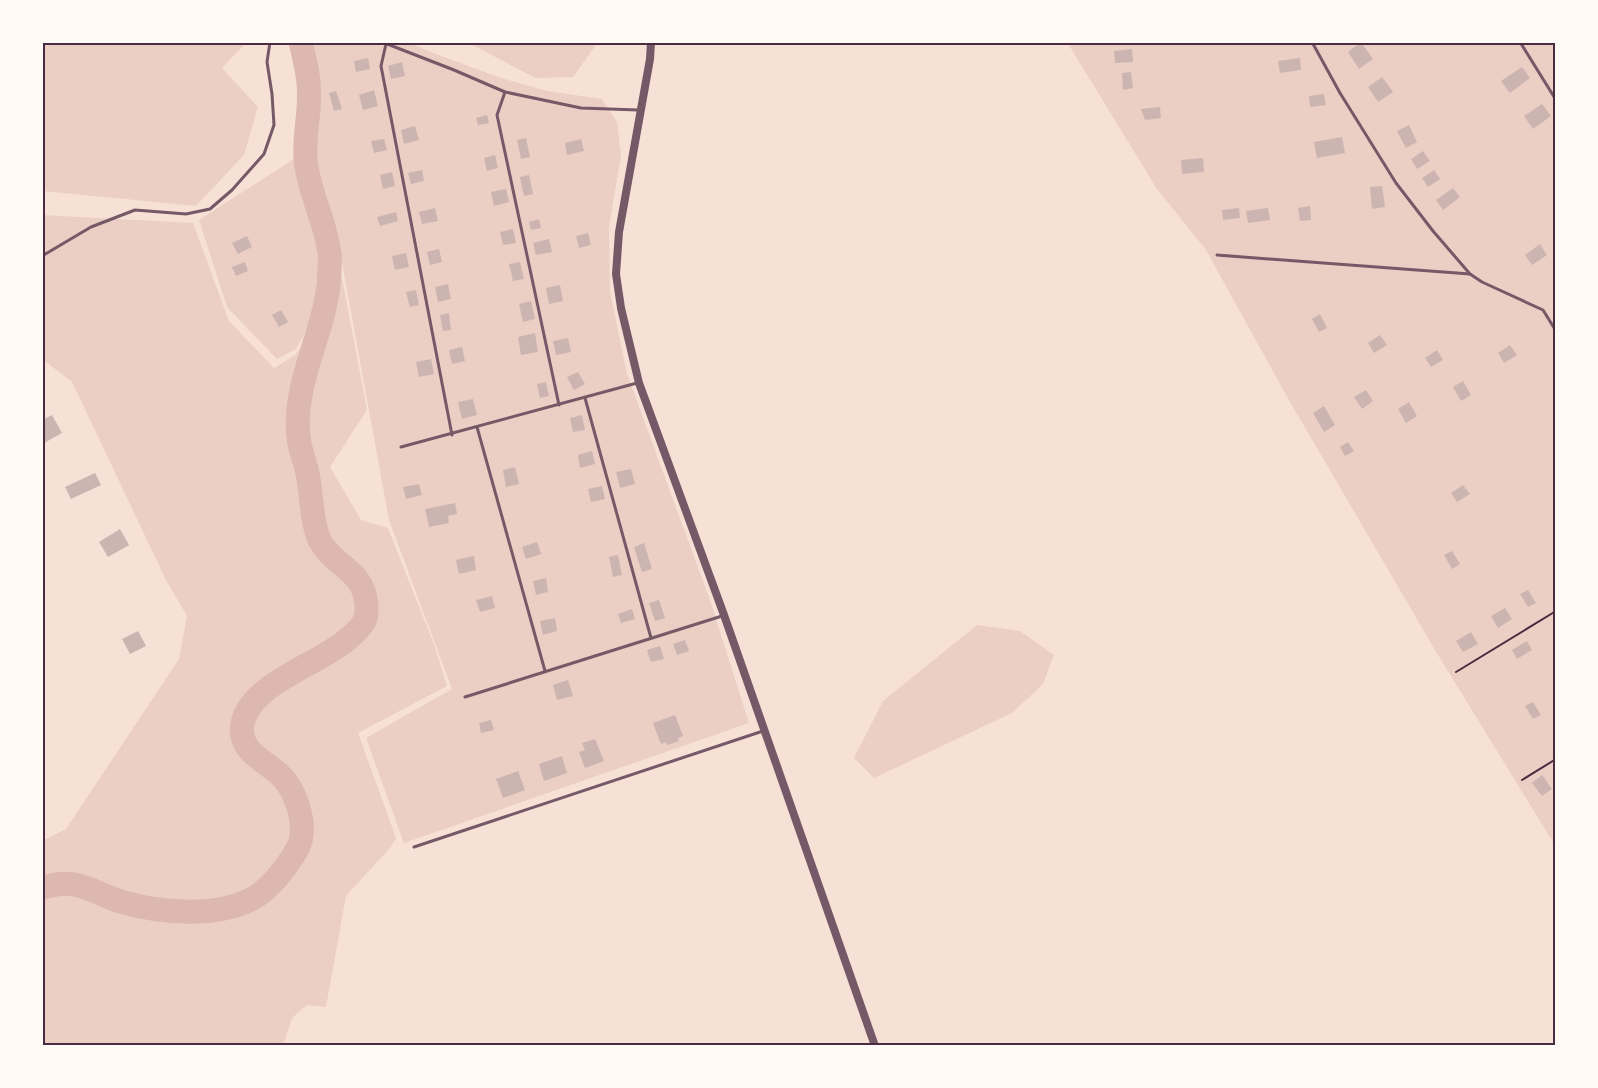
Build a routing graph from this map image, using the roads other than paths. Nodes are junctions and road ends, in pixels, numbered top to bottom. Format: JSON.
{"nodes":[{"id":1,"x":270,"y":42,"type":"edge"},
{"id":2,"x":651,"y":42,"type":"edge"},
{"id":3,"x":1312,"y":42,"type":"edge"},
{"id":4,"x":1520,"y":42,"type":"edge"},
{"id":5,"x":384,"y":43,"type":"edge"},
{"id":6,"x":505,"y":92,"type":"junction"},
{"id":7,"x":1556,"y":100,"type":"edge"},
{"id":8,"x":640,"y":110,"type":"junction"},
{"id":9,"x":1217,"y":255,"type":"dead end"},
{"id":10,"x":42,"y":256,"type":"edge"},
{"id":11,"x":1470,"y":274,"type":"junction"},
{"id":12,"x":1556,"y":331,"type":"edge"},
{"id":13,"x":639,"y":383,"type":"junction"},
{"id":14,"x":585,"y":398,"type":"junction"},
{"id":15,"x":560,"y":405,"type":"junction"},
{"id":16,"x":477,"y":428,"type":"junction"},
{"id":17,"x":452,"y":435,"type":"junction"},
{"id":18,"x":401,"y":447,"type":"dead end"},
{"id":19,"x":724,"y":615,"type":"junction"},
{"id":20,"x":651,"y":638,"type":"junction"},
{"id":21,"x":545,"y":671,"type":"junction"},
{"id":22,"x":465,"y":697,"type":"dead end"},
{"id":23,"x":765,"y":730,"type":"junction"},
{"id":24,"x":414,"y":847,"type":"dead end"},
{"id":25,"x":875,"y":1046,"type":"edge"}],
"edges":[{"from":1,"to":10,"type":"lane"},
{"from":2,"to":8,"type":"street"},
{"from":3,"to":11,"type":"lane"},
{"from":4,"to":7,"type":"lane"},
{"from":5,"to":6,"type":"lane"},
{"from":5,"to":17,"type":"lane"},
{"from":6,"to":8,"type":"lane"},
{"from":6,"to":15,"type":"lane"},
{"from":8,"to":13,"type":"street"},
{"from":9,"to":11,"type":"lane"},
{"from":11,"to":12,"type":"lane"},
{"from":13,"to":14,"type":"lane"},
{"from":13,"to":19,"type":"street"},
{"from":14,"to":15,"type":"lane"},
{"from":14,"to":20,"type":"lane"},
{"from":15,"to":16,"type":"lane"},
{"from":16,"to":17,"type":"lane"},
{"from":16,"to":21,"type":"lane"},
{"from":17,"to":18,"type":"lane"},
{"from":19,"to":20,"type":"lane"},
{"from":19,"to":23,"type":"street"},
{"from":20,"to":21,"type":"lane"},
{"from":21,"to":22,"type":"lane"},
{"from":23,"to":24,"type":"lane"},
{"from":23,"to":25,"type":"street"}]}
